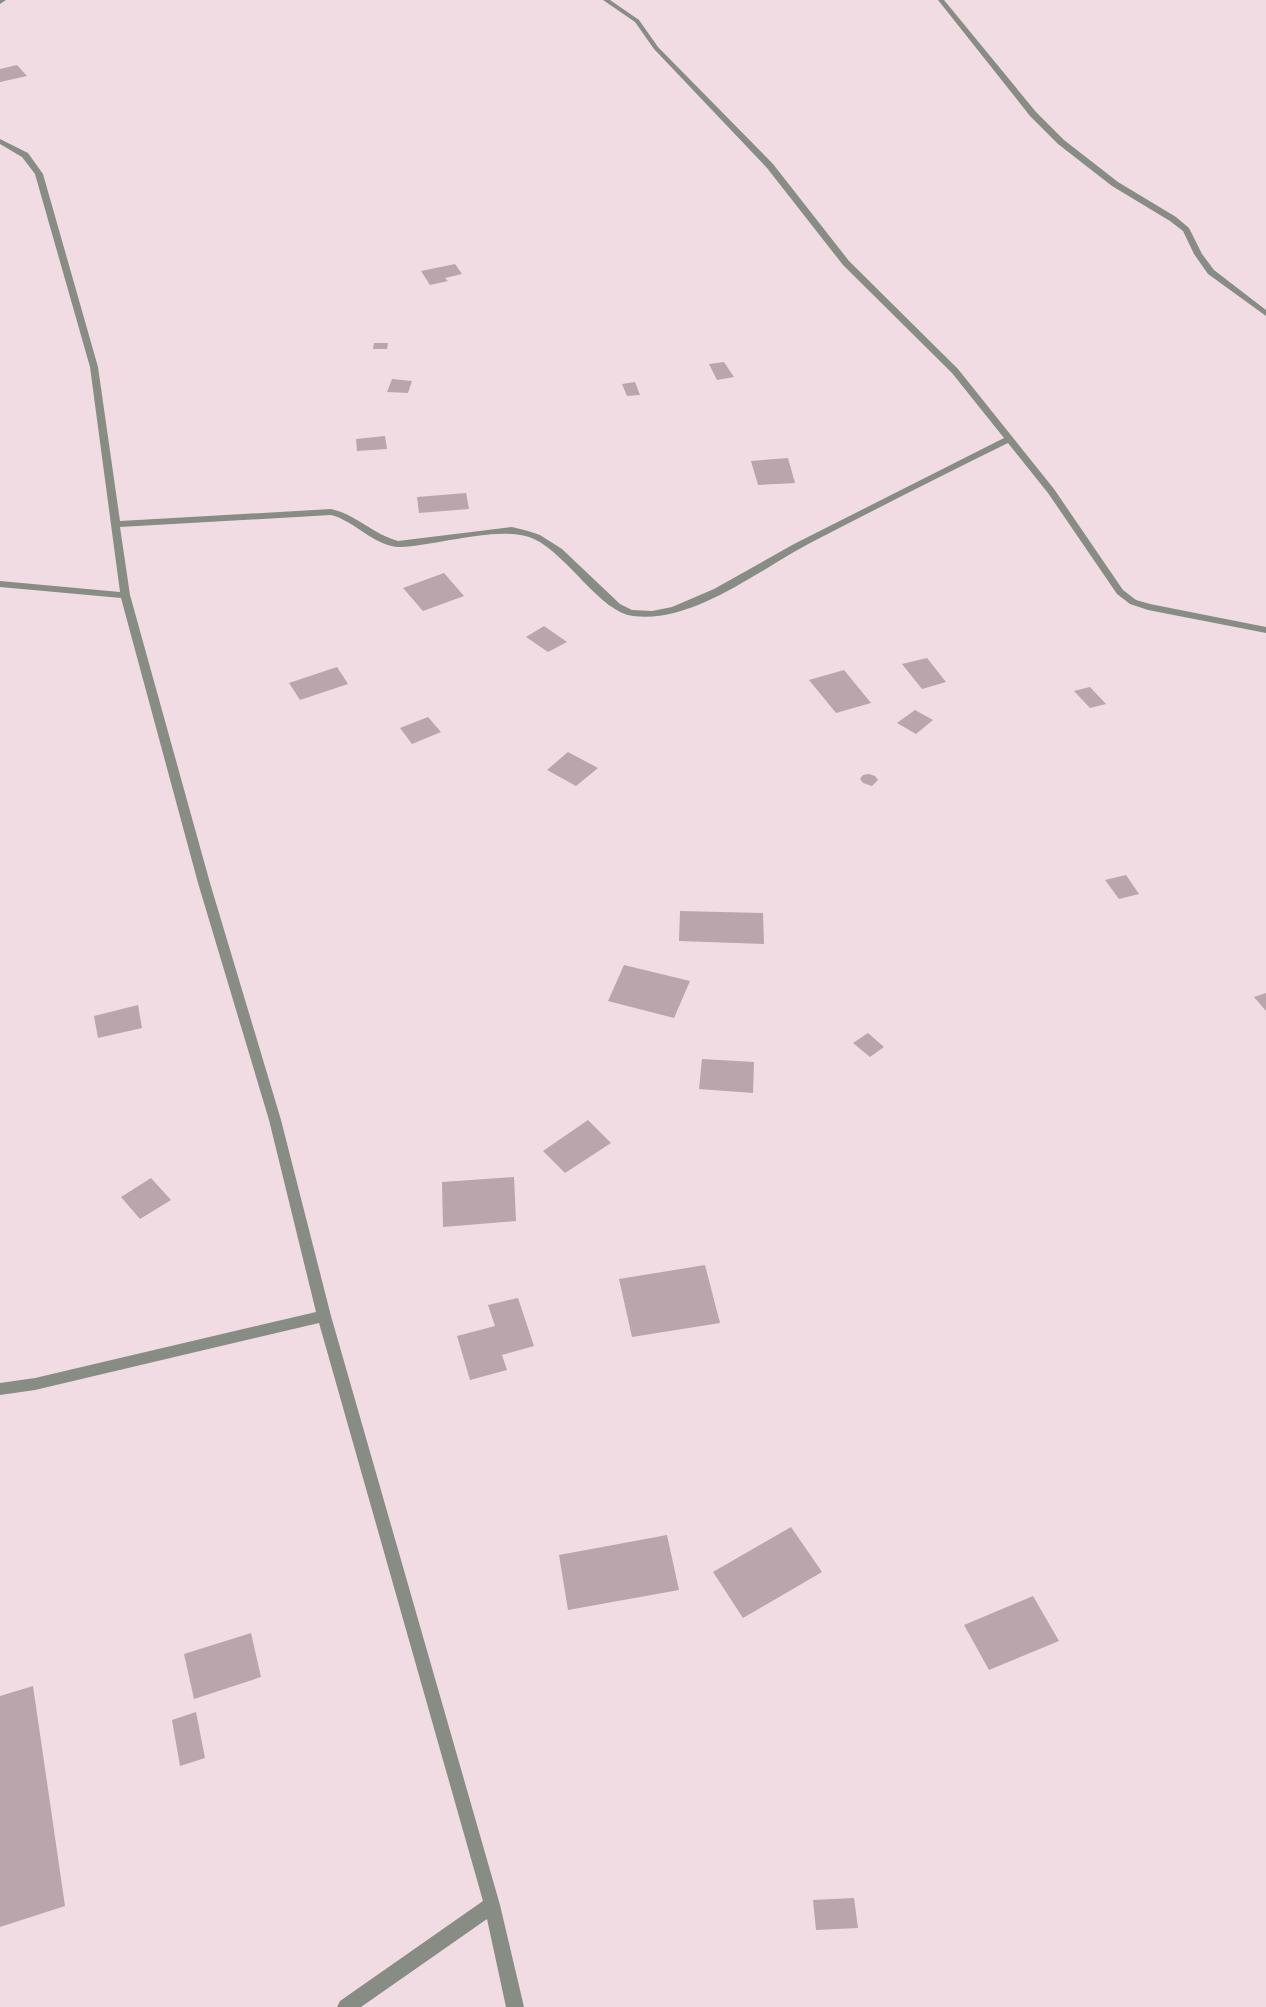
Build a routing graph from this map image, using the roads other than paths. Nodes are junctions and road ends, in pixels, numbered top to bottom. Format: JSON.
{"nodes":[{"id":1,"x":606,"y":0,"type":"edge"},
{"id":2,"x":941,"y":0,"type":"edge"},
{"id":3,"x":0,"y":141,"type":"edge"},
{"id":4,"x":1266,"y":314,"type":"edge"},
{"id":5,"x":1008,"y":439,"type":"junction"},
{"id":6,"x":115,"y":524,"type":"junction"},
{"id":7,"x":0,"y":584,"type":"edge"},
{"id":8,"x":125,"y":595,"type":"junction"},
{"id":9,"x":1266,"y":630,"type":"edge"},
{"id":10,"x":324,"y":1316,"type":"junction"},
{"id":11,"x":0,"y":1389,"type":"edge"},
{"id":12,"x":492,"y":1905,"type":"junction"},
{"id":13,"x":346,"y":2007,"type":"edge"},
{"id":14,"x":515,"y":2007,"type":"edge"}],
"edges":[{"from":1,"to":5,"type":"street"},
{"from":2,"to":4,"type":"street"},
{"from":3,"to":6,"type":"street"},
{"from":5,"to":6,"type":"street"},
{"from":5,"to":9,"type":"street"},
{"from":6,"to":8,"type":"street"},
{"from":7,"to":8,"type":"street"},
{"from":8,"to":10,"type":"street"},
{"from":10,"to":11,"type":"street"},
{"from":10,"to":12,"type":"street"},
{"from":12,"to":13,"type":"street"},
{"from":12,"to":14,"type":"street"}]}
